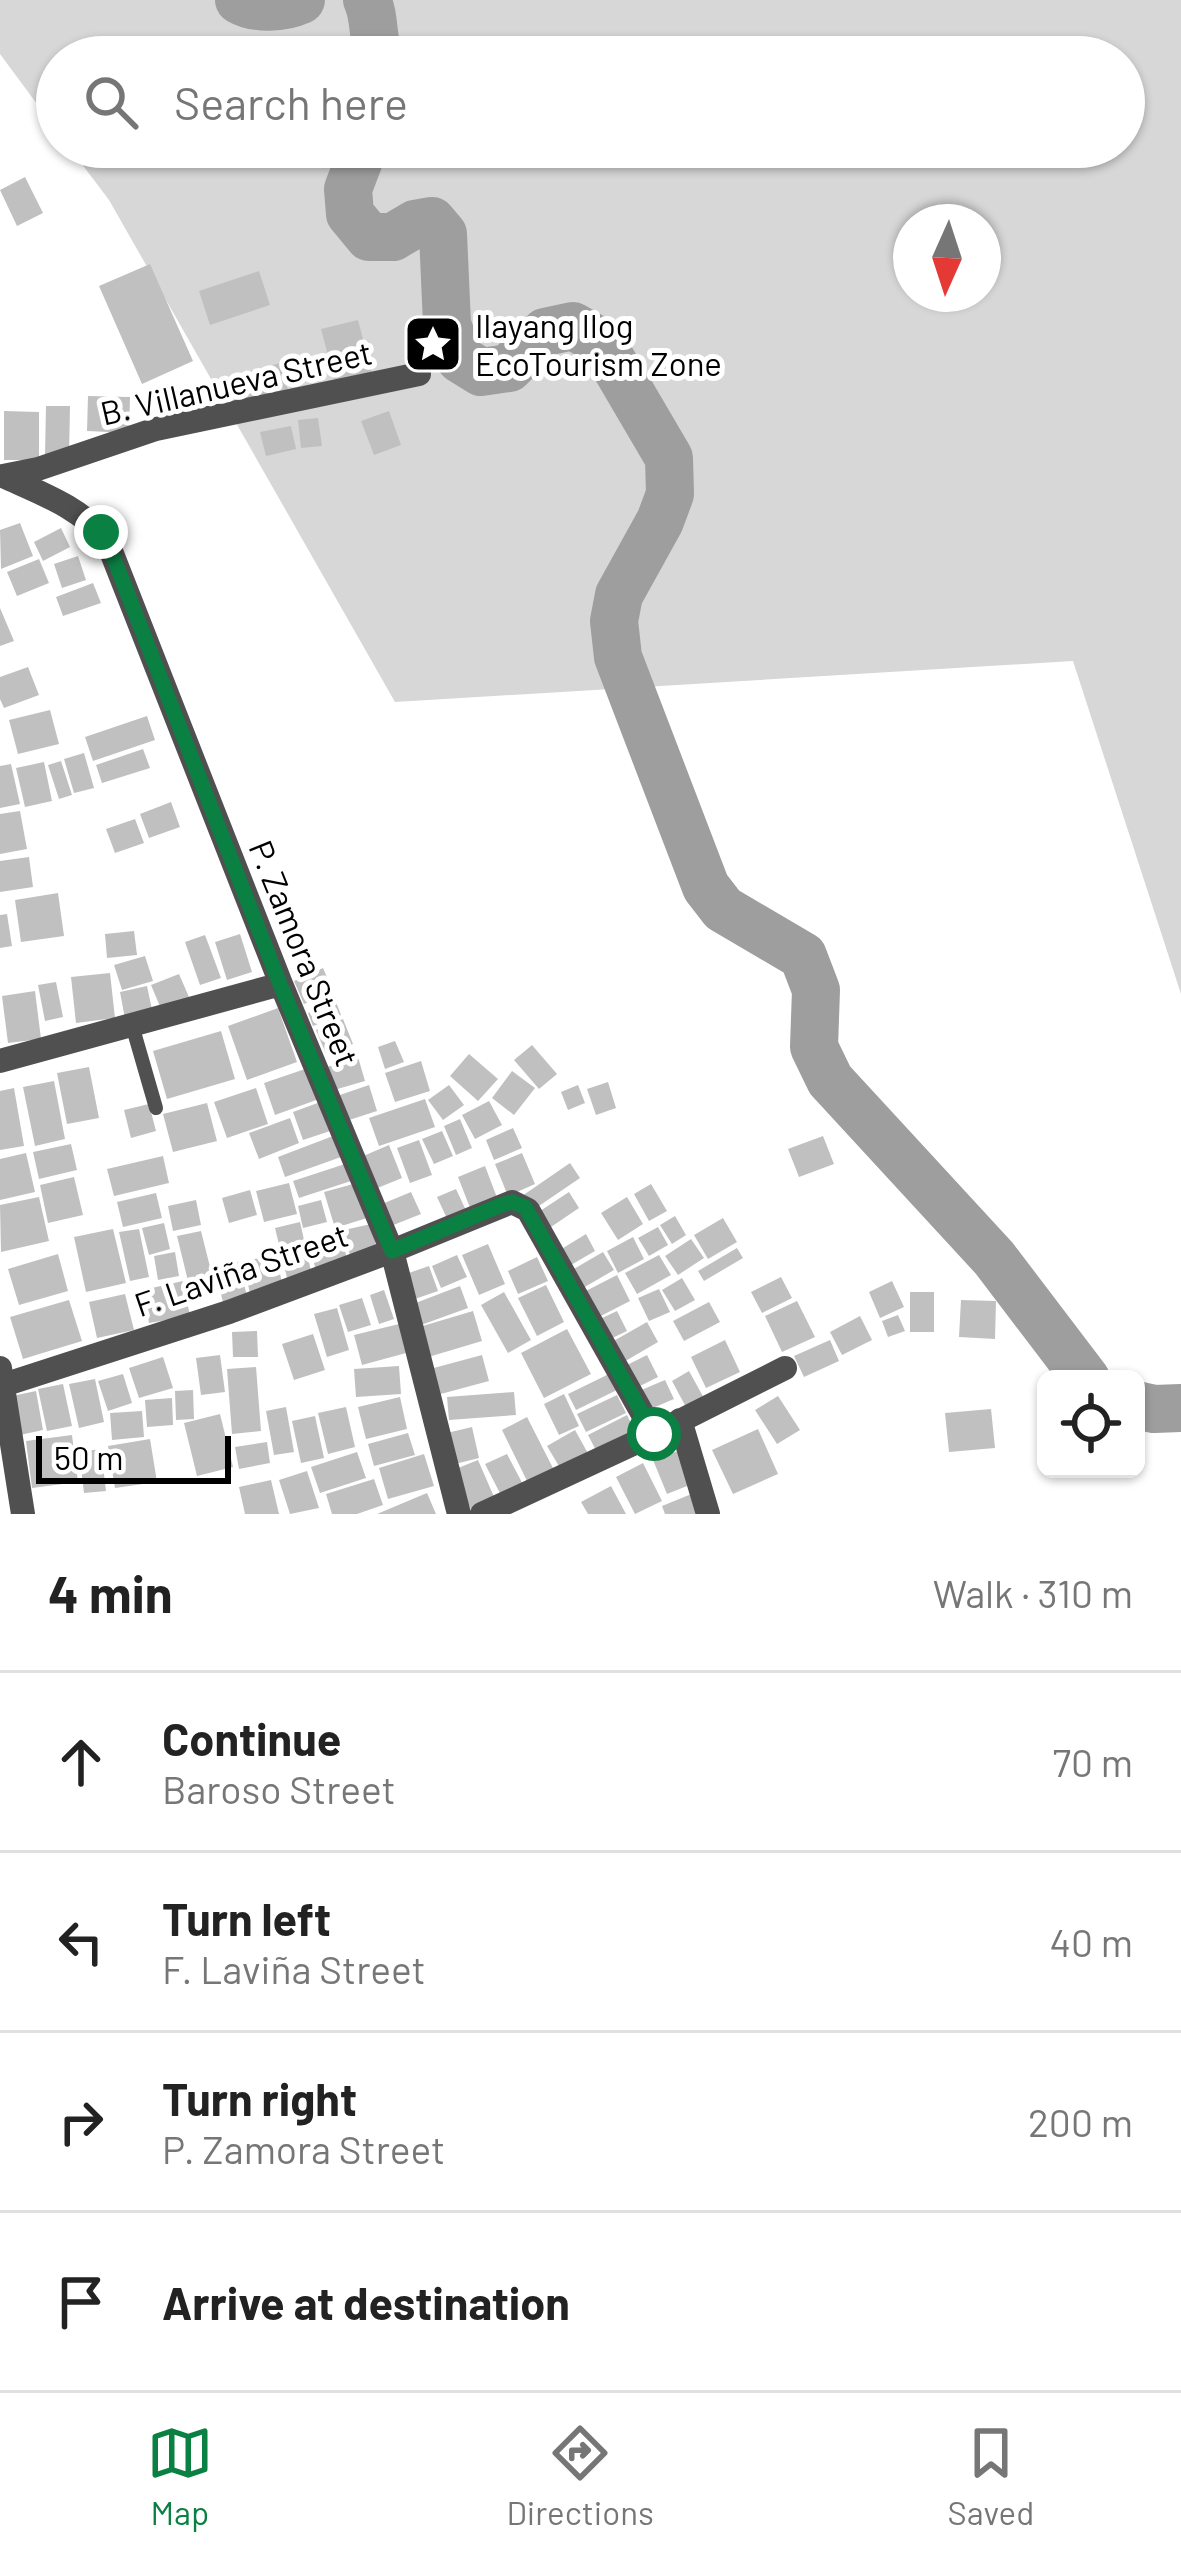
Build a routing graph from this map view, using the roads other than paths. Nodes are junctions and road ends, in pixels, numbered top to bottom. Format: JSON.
{"nodes":[{"id":1,"x":419,"y":374,"type":"dead end"},
{"id":2,"x":1,"y":476,"type":"edge"},
{"id":3,"x":280,"y":984,"type":"junction"},
{"id":4,"x":132,"y":1025,"type":"junction"},
{"id":5,"x":0,"y":1060,"type":"edge"},
{"id":6,"x":155,"y":1108,"type":"dead end"},
{"id":7,"x":392,"y":1251,"type":"junction"},
{"id":8,"x":785,"y":1369,"type":"dead end"},
{"id":9,"x":1,"y":1380,"type":"edge"},
{"id":10,"x":680,"y":1420,"type":"junction"},
{"id":11,"x":654,"y":1434,"type":"junction"},
{"id":12,"x":23,"y":1514,"type":"edge"},
{"id":13,"x":459,"y":1514,"type":"edge"},
{"id":14,"x":482,"y":1514,"type":"edge"},
{"id":15,"x":708,"y":1514,"type":"edge"}],
"edges":[{"from":1,"to":2,"type":"street","name":"B. Villanueva Street"},
{"from":2,"to":3,"type":"street","name":"P. Zamora Street"},
{"from":3,"to":4,"type":"street"},
{"from":3,"to":7,"type":"street","name":"P. Zamora Street"},
{"from":4,"to":5,"type":"street"},
{"from":4,"to":6,"type":"lane"},
{"from":7,"to":9,"type":"street","name":"F. Laviña Street"},
{"from":7,"to":11,"type":"street","name":"F. Laviña Street"},
{"from":7,"to":13,"type":"street","name":"P. Zamora Street"},
{"from":8,"to":10,"type":"street"},
{"from":9,"to":12,"type":"street"},
{"from":10,"to":11,"type":"street"},
{"from":10,"to":15,"type":"street"},
{"from":11,"to":14,"type":"street"}]}
